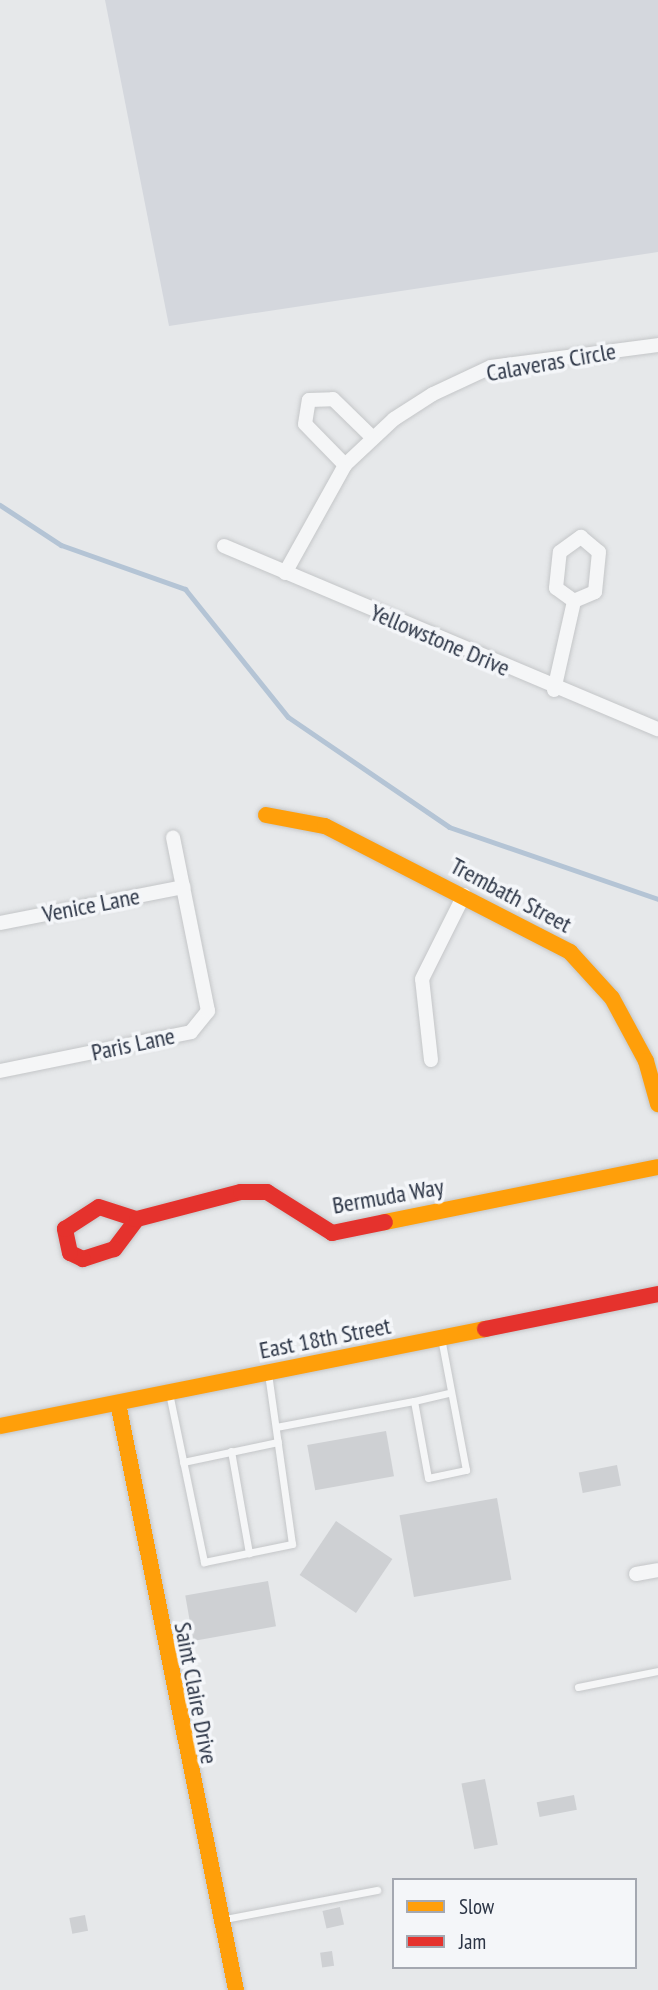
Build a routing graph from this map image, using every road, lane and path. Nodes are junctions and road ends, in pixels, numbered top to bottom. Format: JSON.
{"nodes":[{"id":1,"x":658,"y":345,"type":"edge"},
{"id":2,"x":372,"y":438,"type":"junction"},
{"id":3,"x":345,"y":465,"type":"junction"},
{"id":4,"x":224,"y":546,"type":"dead end"},
{"id":5,"x":285,"y":573,"type":"junction"},
{"id":6,"x":574,"y":601,"type":"dead end"},
{"id":7,"x":554,"y":690,"type":"junction"},
{"id":8,"x":658,"y":729,"type":"edge"},
{"id":9,"x":266,"y":815,"type":"dead end"},
{"id":10,"x":173,"y":838,"type":"dead end"},
{"id":11,"x":183,"y":887,"type":"junction"},
{"id":12,"x":464,"y":895,"type":"junction"},
{"id":13,"x":0,"y":923,"type":"edge"},
{"id":14,"x":430,"y":1060,"type":"dead end"},
{"id":15,"x":0,"y":1071,"type":"edge"},
{"id":16,"x":658,"y":1104,"type":"edge"},
{"id":17,"x":658,"y":1167,"type":"edge"},
{"id":18,"x":137,"y":1219,"type":"dead end"},
{"id":19,"x":658,"y":1294,"type":"edge"},
{"id":20,"x":441,"y":1338,"type":"junction"},
{"id":21,"x":268,"y":1373,"type":"junction"},
{"id":22,"x":169,"y":1392,"type":"junction"},
{"id":23,"x":450,"y":1394,"type":"junction"},
{"id":24,"x":414,"y":1401,"type":"junction"},
{"id":25,"x":118,"y":1402,"type":"junction"},
{"id":26,"x":0,"y":1426,"type":"edge"},
{"id":27,"x":276,"y":1427,"type":"junction"},
{"id":28,"x":278,"y":1441,"type":"junction"},
{"id":29,"x":231,"y":1451,"type":"junction"},
{"id":30,"x":183,"y":1462,"type":"junction"},
{"id":31,"x":249,"y":1553,"type":"junction"},
{"id":32,"x":658,"y":1570,"type":"edge"},
{"id":33,"x":636,"y":1574,"type":"dead end"},
{"id":34,"x":658,"y":1671,"type":"edge"},
{"id":35,"x":578,"y":1687,"type":"dead end"},
{"id":36,"x":377,"y":1891,"type":"dead end"},
{"id":37,"x":220,"y":1920,"type":"junction"},
{"id":38,"x":236,"y":1990,"type":"edge"}],
"edges":[{"from":1,"to":2,"type":"street","name":"Calaveras Circle"},
{"from":2,"to":3,"type":"street","name":"Calaveras Circle"},
{"from":2,"to":3,"type":"street"},
{"from":3,"to":5,"type":"street","name":"Calaveras Circle"},
{"from":4,"to":5,"type":"street","name":"Yellowstone Drive"},
{"from":5,"to":7,"type":"street","name":"Yellowstone Drive"},
{"from":6,"to":7,"type":"street"},
{"from":7,"to":8,"type":"street","name":"Yellowstone Drive"},
{"from":9,"to":12,"type":"street","name":"Trembath Street"},
{"from":10,"to":11,"type":"street","name":"Paris Lane"},
{"from":11,"to":13,"type":"street","name":"Venice Lane"},
{"from":11,"to":15,"type":"street","name":"Paris Lane"},
{"from":12,"to":14,"type":"street"},
{"from":12,"to":16,"type":"street","name":"Trembath Street"},
{"from":17,"to":18,"type":"street","name":"Bermuda Way"},
{"from":19,"to":20,"type":"street","name":"East 18th Street"},
{"from":20,"to":21,"type":"street","name":"East 18th Street"},
{"from":20,"to":23,"type":"lane"},
{"from":21,"to":22,"type":"street","name":"East 18th Street"},
{"from":21,"to":27,"type":"lane"},
{"from":22,"to":25,"type":"street","name":"East 18th Street"},
{"from":22,"to":30,"type":"lane"},
{"from":23,"to":24,"type":"lane"},
{"from":23,"to":24,"type":"lane"},
{"from":24,"to":27,"type":"lane"},
{"from":25,"to":26,"type":"street","name":"East 18th Street"},
{"from":25,"to":37,"type":"street","name":"Saint Claire Drive"},
{"from":27,"to":28,"type":"lane"},
{"from":28,"to":29,"type":"lane"},
{"from":28,"to":31,"type":"lane"},
{"from":29,"to":30,"type":"lane"},
{"from":29,"to":31,"type":"lane"},
{"from":30,"to":31,"type":"lane"},
{"from":32,"to":33,"type":"street"},
{"from":34,"to":35,"type":"lane"},
{"from":36,"to":37,"type":"lane"},
{"from":37,"to":38,"type":"street","name":"Saint Claire Drive"}]}
